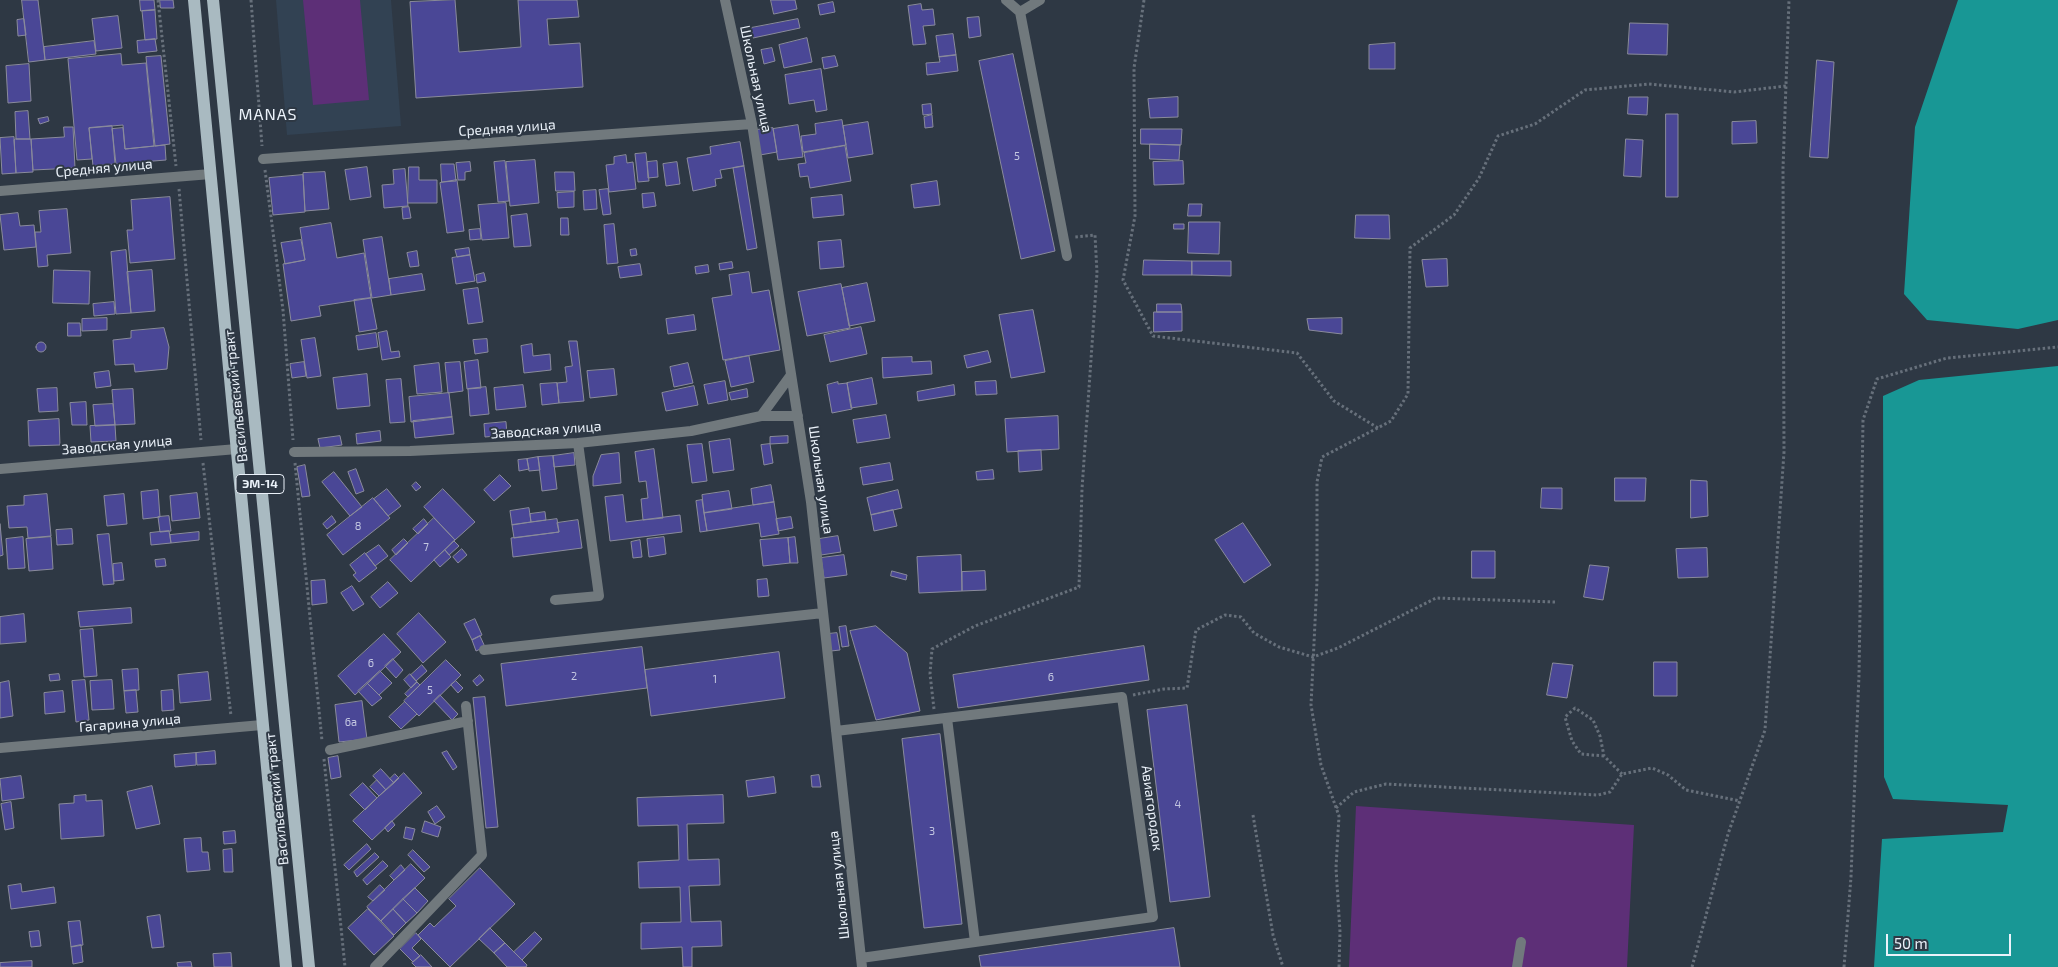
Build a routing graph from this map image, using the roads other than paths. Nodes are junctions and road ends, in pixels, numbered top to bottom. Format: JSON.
{"nodes":[{"id":1,"x":194,"y":0,"type":"edge"},
{"id":2,"x":213,"y":0,"type":"edge"},
{"id":3,"x":726,"y":0,"type":"edge"},
{"id":4,"x":1006,"y":0,"type":"edge"},
{"id":5,"x":1040,"y":0,"type":"edge"},
{"id":6,"x":1020,"y":12,"type":"junction"},
{"id":7,"x":752,"y":124,"type":"junction"},
{"id":8,"x":263,"y":159,"type":"road end"},
{"id":9,"x":211,"y":174,"type":"junction"},
{"id":10,"x":0,"y":191,"type":"edge"},
{"id":11,"x":1067,"y":256,"type":"dead end"},
{"id":12,"x":792,"y":376,"type":"junction"},
{"id":13,"x":761,"y":416,"type":"junction"},
{"id":14,"x":798,"y":416,"type":"junction"},
{"id":15,"x":578,"y":443,"type":"junction"},
{"id":16,"x":237,"y":449,"type":"junction"},
{"id":17,"x":294,"y":452,"type":"road end"},
{"id":18,"x":0,"y":469,"type":"edge"},
{"id":19,"x":555,"y":600,"type":"dead end"},
{"id":20,"x":823,"y":613,"type":"junction"},
{"id":21,"x":484,"y":650,"type":"dead end"},
{"id":22,"x":466,"y":706,"type":"dead end"},
{"id":23,"x":947,"y":718,"type":"junction"},
{"id":24,"x":468,"y":721,"type":"junction"},
{"id":25,"x":262,"y":725,"type":"junction"},
{"id":26,"x":836,"y":731,"type":"junction"},
{"id":27,"x":0,"y":748,"type":"edge"},
{"id":28,"x":330,"y":750,"type":"dead end"},
{"id":29,"x":975,"y":942,"type":"junction"},
{"id":30,"x":1521,"y":942,"type":"dead end"},
{"id":31,"x":862,"y":962,"type":"edge"},
{"id":32,"x":286,"y":967,"type":"edge"},
{"id":33,"x":309,"y":967,"type":"edge"},
{"id":34,"x":375,"y":967,"type":"edge"},
{"id":35,"x":1516,"y":967,"type":"edge"}],
"edges":[{"from":1,"to":9,"type":"main road","name":"Васильевский тракт","number":"ЭМ-14"},
{"from":2,"to":33,"type":"main road","name":"Васильевский тракт","number":"ЭМ-14"},
{"from":3,"to":7,"type":"street","name":"Школьная улица"},
{"from":4,"to":6,"type":"street"},
{"from":5,"to":6,"type":"street"},
{"from":6,"to":11,"type":"street"},
{"from":7,"to":8,"type":"street","name":"Средняя улица"},
{"from":7,"to":12,"type":"street","name":"Школьная улица"},
{"from":9,"to":10,"type":"street","name":"Средняя улица"},
{"from":9,"to":16,"type":"main road","name":"Васильевский тракт","number":"ЭМ-14"},
{"from":12,"to":13,"type":"street"},
{"from":12,"to":14,"type":"street","name":"Школьная улица"},
{"from":13,"to":14,"type":"street","name":"Заводская улица"},
{"from":13,"to":15,"type":"street","name":"Заводская улица"},
{"from":14,"to":20,"type":"street","name":"Школьная улица"},
{"from":15,"to":17,"type":"street","name":"Заводская улица"},
{"from":15,"to":19,"type":"street"},
{"from":16,"to":18,"type":"street","name":"Заводская улица"},
{"from":16,"to":25,"type":"main road","name":"Васильевский тракт","number":"ЭМ-14"},
{"from":20,"to":21,"type":"street"},
{"from":20,"to":26,"type":"street","name":"Школьная улица"},
{"from":22,"to":24,"type":"street"},
{"from":23,"to":26,"type":"street"},
{"from":23,"to":29,"type":"street"},
{"from":23,"to":29,"type":"street","name":"Авиагородок"},
{"from":24,"to":28,"type":"street"},
{"from":24,"to":34,"type":"street"},
{"from":25,"to":27,"type":"street","name":"Гагарина улица"},
{"from":25,"to":32,"type":"main road","name":"Васильевский тракт","number":"ЭМ-14"},
{"from":26,"to":31,"type":"street","name":"Школьная улица"},
{"from":29,"to":31,"type":"street","name":"Авиагородок"},
{"from":30,"to":35,"type":"street"}]}
